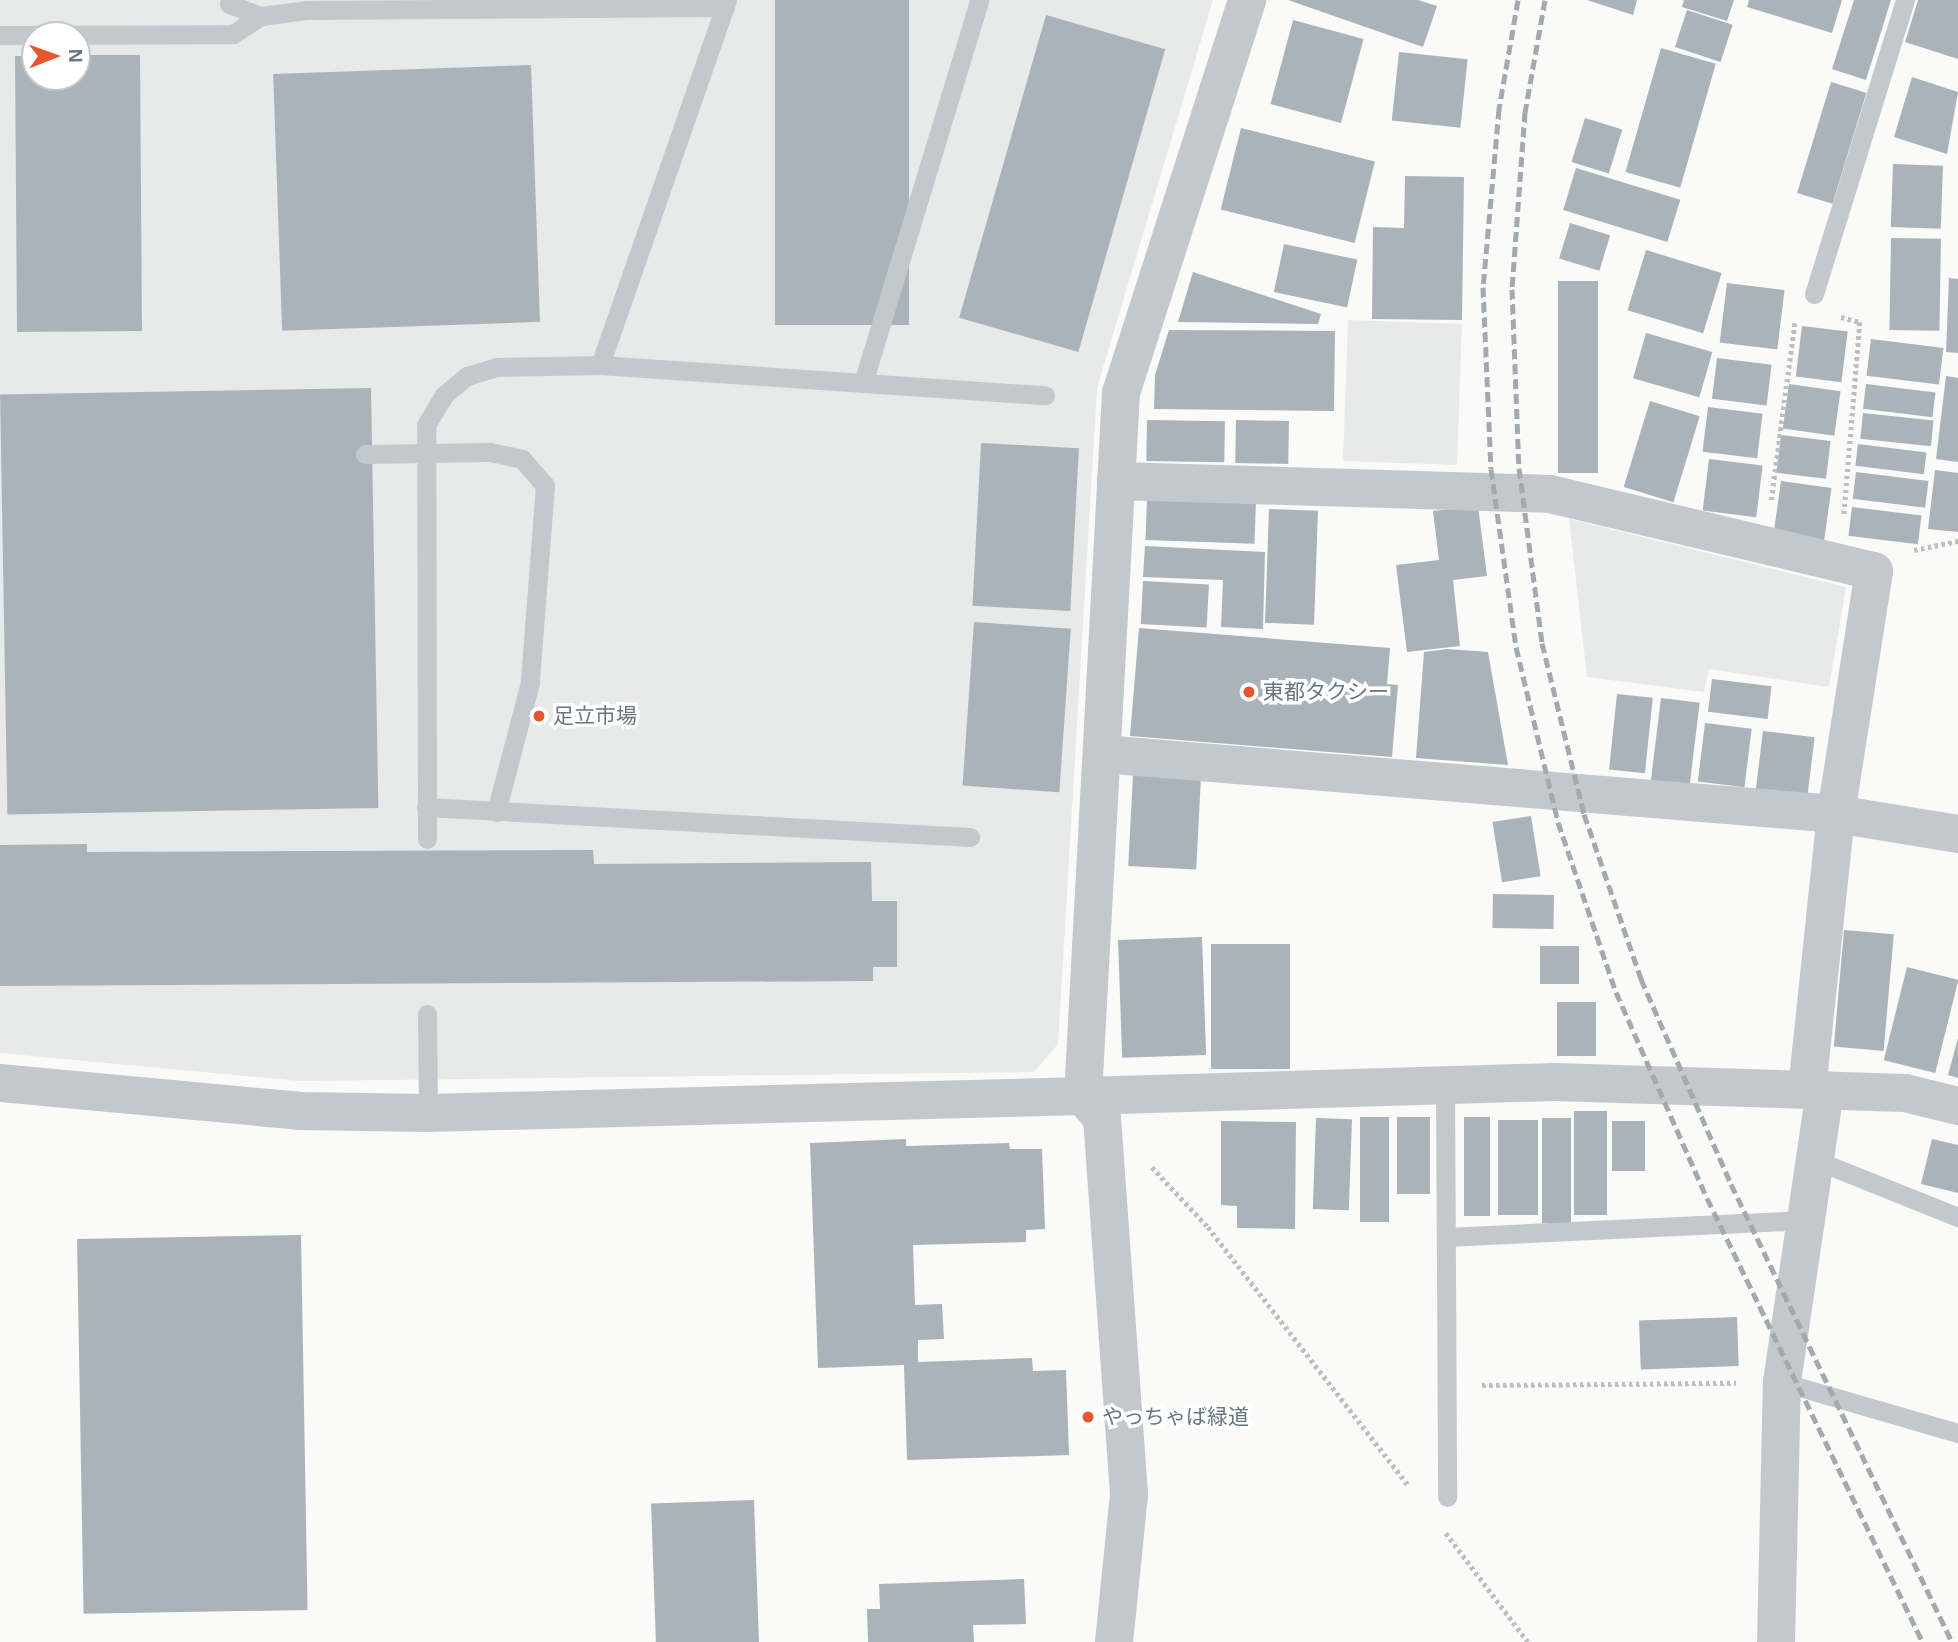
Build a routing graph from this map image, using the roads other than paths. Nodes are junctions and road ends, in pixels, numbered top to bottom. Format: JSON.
{"nodes":[{"id":1,"x":979,"y":0,"type":"edge"},
{"id":2,"x":1247,"y":0,"type":"edge"},
{"id":3,"x":1905,"y":0,"type":"edge"},
{"id":4,"x":225,"y":1,"type":"edge"},
{"id":5,"x":726,"y":4,"type":"edge"},
{"id":6,"x":261,"y":16,"type":"junction"},
{"id":7,"x":0,"y":35,"type":"edge"},
{"id":8,"x":1811,"y":302,"type":"road end"},
{"id":9,"x":600,"y":365,"type":"junction"},
{"id":10,"x":863,"y":383,"type":"junction"},
{"id":11,"x":1045,"y":395,"type":"dead end"},
{"id":12,"x":365,"y":454,"type":"dead end"},
{"id":13,"x":1116,"y":481,"type":"junction"},
{"id":14,"x":1102,"y":754,"type":"junction"},
{"id":15,"x":426,"y":807,"type":"junction"},
{"id":16,"x":496,"y":813,"type":"junction"},
{"id":17,"x":1836,"y":814,"type":"junction"},
{"id":18,"x":1958,"y":834,"type":"edge"},
{"id":19,"x":970,"y":837,"type":"dead end"},
{"id":20,"x":427,"y":839,"type":"dead end"},
{"id":21,"x":427,"y":1014,"type":"dead end"},
{"id":22,"x":0,"y":1083,"type":"edge"},
{"id":23,"x":1445,"y":1083,"type":"junction"},
{"id":24,"x":1816,"y":1090,"type":"junction"},
{"id":25,"x":1958,"y":1106,"type":"edge"},
{"id":26,"x":1092,"y":1107,"type":"junction"},
{"id":27,"x":428,"y":1113,"type":"junction"},
{"id":28,"x":1818,"y":1161,"type":"junction"},
{"id":29,"x":1958,"y":1217,"type":"edge"},
{"id":30,"x":1809,"y":1220,"type":"junction"},
{"id":31,"x":1446,"y":1237,"type":"junction"},
{"id":32,"x":1782,"y":1382,"type":"junction"},
{"id":33,"x":1958,"y":1433,"type":"edge"},
{"id":34,"x":1447,"y":1497,"type":"dead end"},
{"id":35,"x":1114,"y":1642,"type":"edge"},
{"id":36,"x":1776,"y":1642,"type":"edge"}],
"edges":[{"from":1,"to":10,"type":"lane"},
{"from":2,"to":13,"type":"street"},
{"from":3,"to":8,"type":"lane"},
{"from":4,"to":6,"type":"lane"},
{"from":5,"to":6,"type":"lane"},
{"from":5,"to":9,"type":"lane"},
{"from":6,"to":7,"type":"lane"},
{"from":9,"to":10,"type":"lane"},
{"from":9,"to":15,"type":"lane"},
{"from":10,"to":11,"type":"lane"},
{"from":12,"to":16,"type":"lane","bridge":true},
{"from":13,"to":14,"type":"street"},
{"from":13,"to":17,"type":"street"},
{"from":14,"to":17,"type":"street"},
{"from":14,"to":26,"type":"street"},
{"from":15,"to":16,"type":"lane"},
{"from":15,"to":20,"type":"lane"},
{"from":16,"to":19,"type":"lane"},
{"from":17,"to":18,"type":"street"},
{"from":17,"to":24,"type":"street"},
{"from":21,"to":27,"type":"lane"},
{"from":22,"to":27,"type":"street"},
{"from":23,"to":24,"type":"street"},
{"from":23,"to":26,"type":"street"},
{"from":23,"to":31,"type":"lane"},
{"from":24,"to":25,"type":"street"},
{"from":24,"to":28,"type":"street"},
{"from":26,"to":27,"type":"street"},
{"from":26,"to":35,"type":"street"},
{"from":28,"to":29,"type":"lane"},
{"from":28,"to":30,"type":"street"},
{"from":30,"to":31,"type":"lane"},
{"from":30,"to":32,"type":"street"},
{"from":31,"to":34,"type":"lane"},
{"from":32,"to":33,"type":"lane"},
{"from":32,"to":36,"type":"street"}]}
